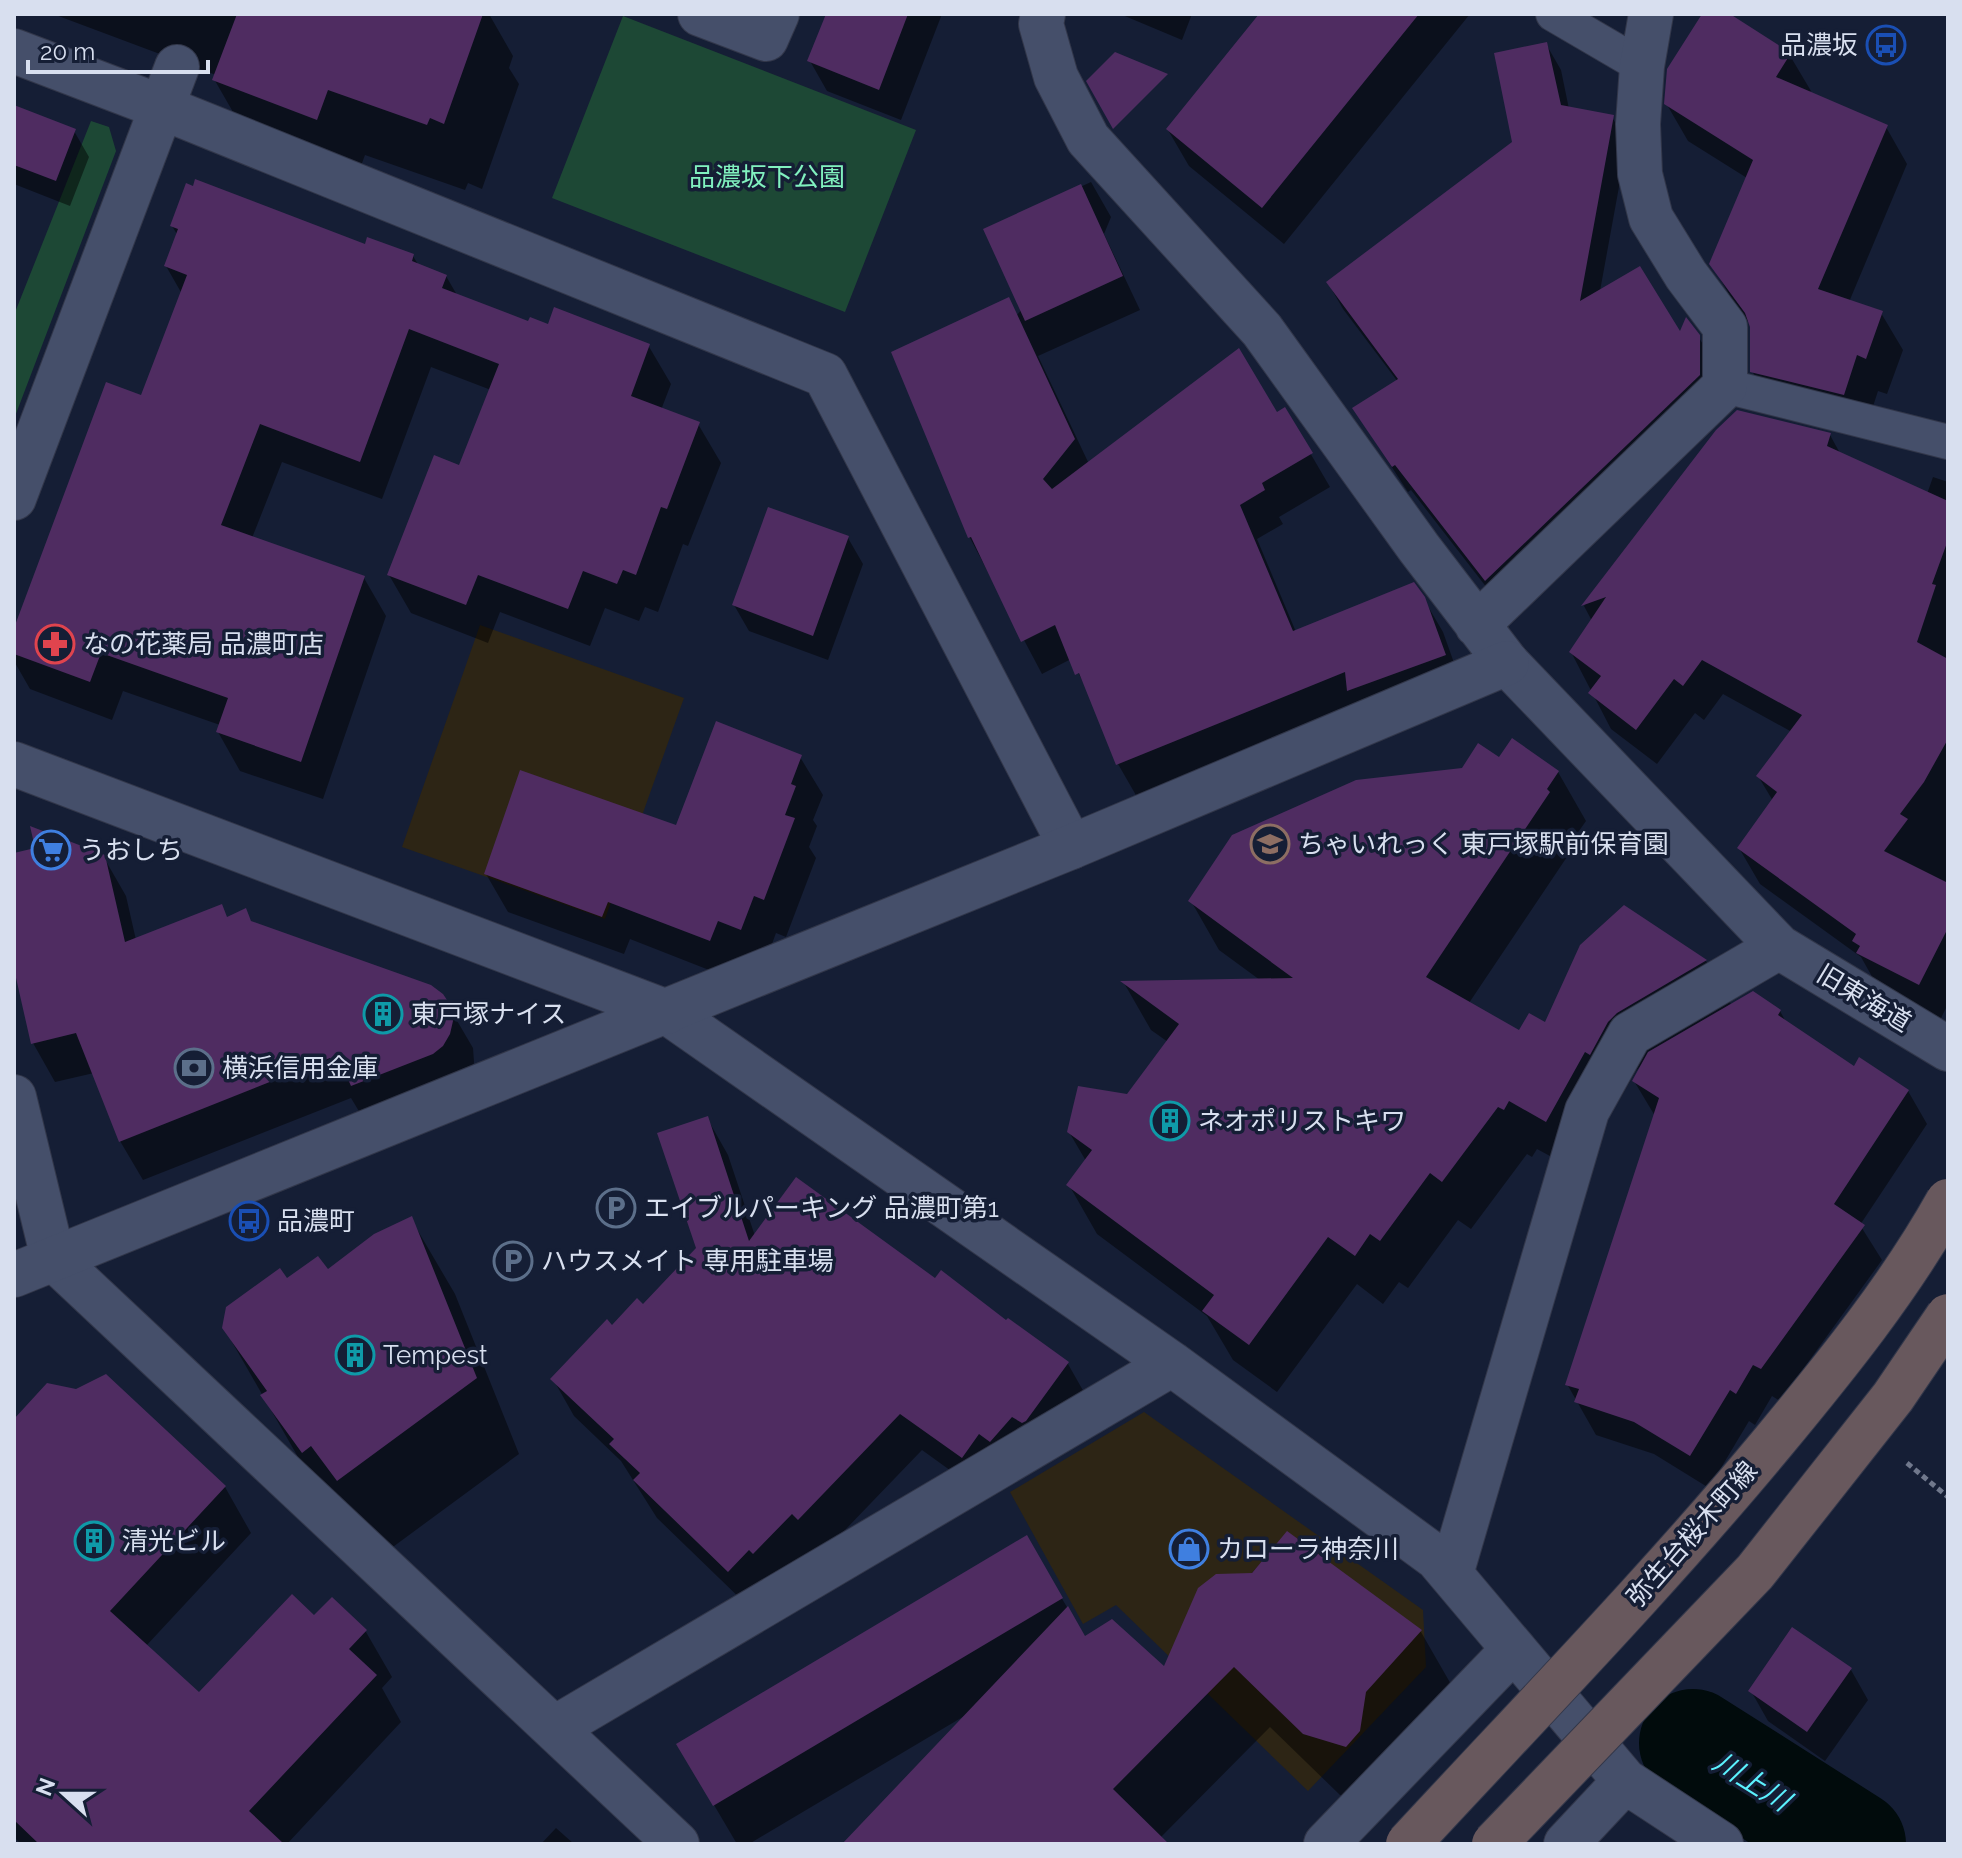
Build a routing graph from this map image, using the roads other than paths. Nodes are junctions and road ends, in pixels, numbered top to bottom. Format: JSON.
{"nodes":[{"id":1,"x":700,"y":14,"type":"edge"},
{"id":2,"x":777,"y":14,"type":"edge"},
{"id":3,"x":1043,"y":14,"type":"edge"},
{"id":4,"x":1553,"y":14,"type":"edge"},
{"id":5,"x":1651,"y":14,"type":"edge"},
{"id":6,"x":14,"y":51,"type":"edge"},
{"id":7,"x":1642,"y":66,"type":"junction"},
{"id":8,"x":177,"y":67,"type":"dead end"},
{"id":9,"x":161,"y":107,"type":"junction"},
{"id":10,"x":1725,"y":386,"type":"junction"},
{"id":11,"x":1948,"y":442,"type":"edge"},
{"id":12,"x":14,"y":498,"type":"edge"},
{"id":13,"x":1477,"y":625,"type":"junction"},
{"id":14,"x":1507,"y":663,"type":"junction"},
{"id":15,"x":14,"y":764,"type":"edge"},
{"id":16,"x":1071,"y":847,"type":"junction"},
{"id":17,"x":1779,"y":947,"type":"junction"},
{"id":18,"x":667,"y":1012,"type":"junction"},
{"id":19,"x":1948,"y":1049,"type":"edge"},
{"id":20,"x":14,"y":1097,"type":"edge"},
{"id":21,"x":1948,"y":1201,"type":"edge"},
{"id":22,"x":33,"y":1267,"type":"edge"},
{"id":23,"x":1948,"y":1295,"type":"edge"},
{"id":24,"x":1948,"y":1316,"type":"edge"},
{"id":25,"x":1172,"y":1364,"type":"junction"},
{"id":26,"x":1451,"y":1574,"type":"junction"},
{"id":27,"x":1514,"y":1649,"type":"junction"},
{"id":28,"x":555,"y":1728,"type":"junction"},
{"id":29,"x":1583,"y":1731,"type":"junction"},
{"id":30,"x":1625,"y":1781,"type":"junction"},
{"id":31,"x":677,"y":1844,"type":"edge"},
{"id":32,"x":1326,"y":1844,"type":"edge"},
{"id":33,"x":1408,"y":1844,"type":"edge"},
{"id":34,"x":1494,"y":1844,"type":"edge"},
{"id":35,"x":1566,"y":1844,"type":"edge"},
{"id":36,"x":1721,"y":1844,"type":"edge"}],
"edges":[{"from":1,"to":2,"type":"street"},
{"from":3,"to":13,"type":"street","name":"旧東海道"},
{"from":4,"to":7,"type":"lane"},
{"from":5,"to":7,"type":"street"},
{"from":6,"to":9,"type":"street"},
{"from":7,"to":10,"type":"street"},
{"from":8,"to":9,"type":"street"},
{"from":9,"to":12,"type":"street"},
{"from":9,"to":16,"type":"street"},
{"from":10,"to":11,"type":"lane"},
{"from":10,"to":13,"type":"street"},
{"from":13,"to":14,"type":"street","name":"旧東海道"},
{"from":14,"to":16,"type":"street"},
{"from":14,"to":17,"type":"street","name":"旧東海道"},
{"from":15,"to":18,"type":"street"},
{"from":16,"to":18,"type":"street"},
{"from":17,"to":19,"type":"street","name":"旧東海道"},
{"from":17,"to":26,"type":"street"},
{"from":18,"to":22,"type":"street"},
{"from":18,"to":25,"type":"street"},
{"from":20,"to":22,"type":"street"},
{"from":21,"to":33,"type":"main road","name":"弥生台桜木町線","bridge":true},
{"from":22,"to":28,"type":"street"},
{"from":23,"to":29,"type":"street"},
{"from":24,"to":34,"type":"main road","bridge":true},
{"from":25,"to":26,"type":"street"},
{"from":25,"to":28,"type":"street"},
{"from":26,"to":27,"type":"street"},
{"from":27,"to":29,"type":"street"},
{"from":27,"to":32,"type":"street"},
{"from":28,"to":31,"type":"street"},
{"from":29,"to":30,"type":"street"},
{"from":30,"to":35,"type":"street"},
{"from":30,"to":36,"type":"street"}]}
